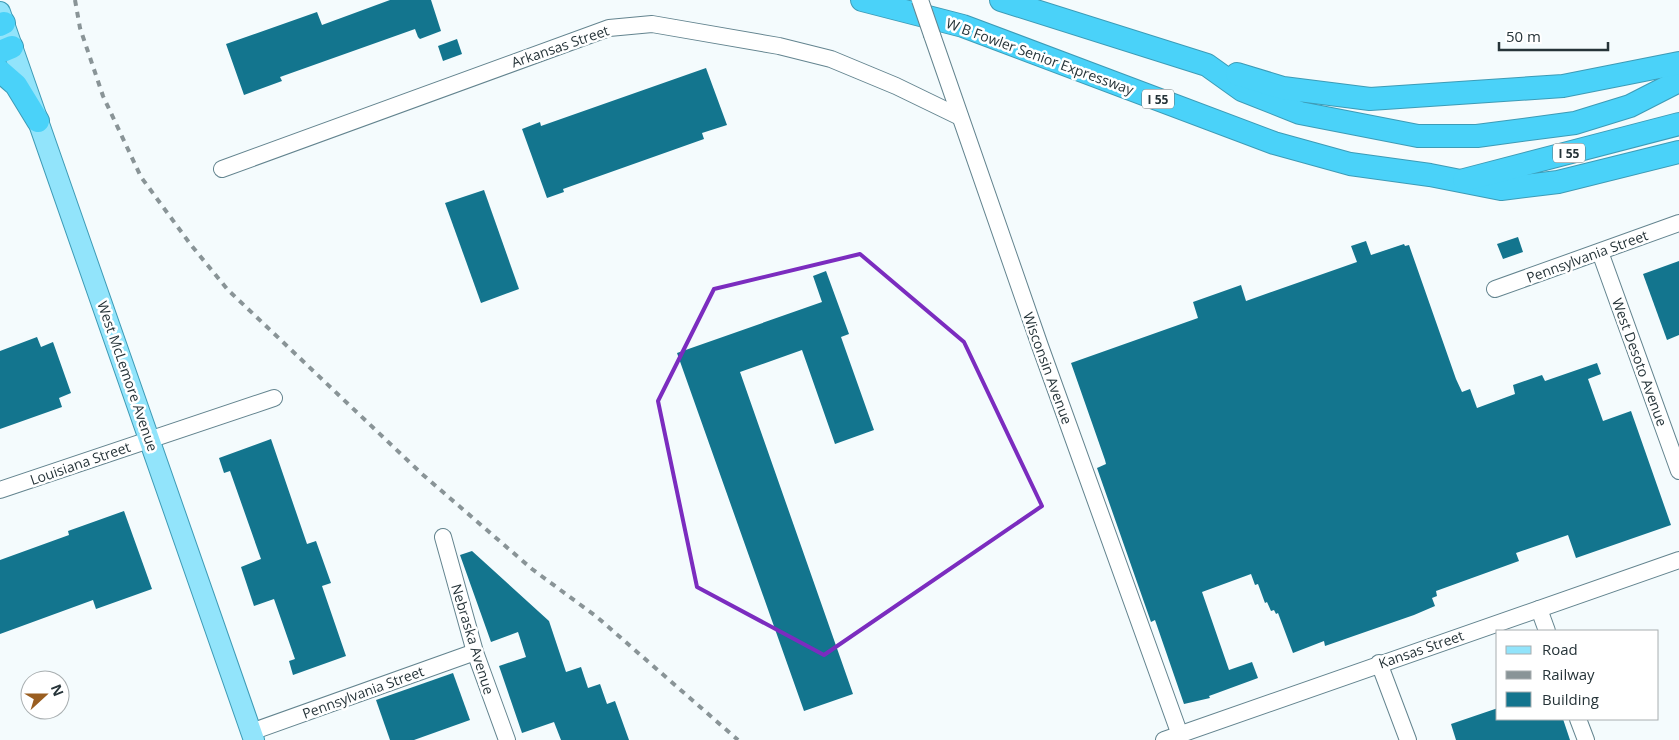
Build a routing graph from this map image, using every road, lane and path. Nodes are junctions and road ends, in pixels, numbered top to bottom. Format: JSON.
{"nodes":[{"id":1,"x":862,"y":0,"type":"edge"},
{"id":2,"x":920,"y":0,"type":"edge"},
{"id":3,"x":1002,"y":0,"type":"edge"},
{"id":4,"x":1,"y":20,"type":"edge"},
{"id":5,"x":6,"y":50,"type":"edge"},
{"id":6,"x":1679,"y":63,"type":"edge"},
{"id":7,"x":1207,"y":65,"type":"junction"},
{"id":8,"x":0,"y":71,"type":"edge"},
{"id":9,"x":1679,"y":81,"type":"edge"},
{"id":10,"x":960,"y":117,"type":"junction"},
{"id":11,"x":38,"y":121,"type":"junction"},
{"id":12,"x":1679,"y":124,"type":"edge"},
{"id":13,"x":1679,"y":152,"type":"edge"},
{"id":14,"x":222,"y":168,"type":"dead end"},
{"id":15,"x":1458,"y":182,"type":"junction"},
{"id":16,"x":1679,"y":224,"type":"edge"},
{"id":17,"x":1600,"y":252,"type":"junction"},
{"id":18,"x":1495,"y":289,"type":"dead end"},
{"id":19,"x":274,"y":398,"type":"dead end"},
{"id":20,"x":150,"y":439,"type":"junction"},
{"id":21,"x":1679,"y":471,"type":"edge"},
{"id":22,"x":0,"y":490,"type":"edge"},
{"id":23,"x":443,"y":537,"type":"dead end"},
{"id":24,"x":1679,"y":560,"type":"edge"},
{"id":25,"x":1540,"y":609,"type":"junction"},
{"id":26,"x":1547,"y":630,"type":"edge"},
{"id":27,"x":475,"y":652,"type":"junction"},
{"id":28,"x":1379,"y":664,"type":"junction"},
{"id":29,"x":1578,"y":720,"type":"edge"},
{"id":30,"x":1180,"y":735,"type":"junction"},
{"id":31,"x":253,"y":736,"type":"edge"},
{"id":32,"x":507,"y":740,"type":"edge"},
{"id":33,"x":1164,"y":740,"type":"edge"},
{"id":34,"x":1408,"y":740,"type":"edge"},
{"id":35,"x":1586,"y":740,"type":"edge"}],
"edges":[{"from":1,"to":15,"type":"highway","name":"W B Fowler Senior Expressway","number":"I 55"},
{"from":2,"to":10,"type":"street","name":"Wisconsin Avenue","bridge":true},
{"from":3,"to":7,"type":"highway","number":"I 55"},
{"from":4,"to":5,"type":"main road","name":"West McLemore Avenue"},
{"from":5,"to":11,"type":"main road","name":"West McLemore Avenue"},
{"from":6,"to":7,"type":"highway"},
{"from":7,"to":9,"type":"highway","number":"I 55"},
{"from":8,"to":11,"type":"highway"},
{"from":10,"to":14,"type":"street","name":"Arkansas Street"},
{"from":10,"to":30,"type":"street","name":"Wisconsin Avenue"},
{"from":11,"to":20,"type":"main road","name":"West McLemore Avenue"},
{"from":12,"to":15,"type":"highway","name":"W B Fowler Senior Expressway","number":"I 55"},
{"from":13,"to":15,"type":"highway"},
{"from":16,"to":17,"type":"street","name":"Pennsylvania Street"},
{"from":17,"to":18,"type":"street","name":"Pennsylvania Street"},
{"from":17,"to":21,"type":"street","name":"West Desoto Avenue"},
{"from":19,"to":20,"type":"street","name":"Louisiana Street"},
{"from":20,"to":22,"type":"street","name":"Louisiana Street"},
{"from":20,"to":31,"type":"main road","name":"West McLemore Avenue"},
{"from":23,"to":27,"type":"street","name":"Nebraska Avenue"},
{"from":24,"to":25,"type":"street","name":"Kansas Street"},
{"from":25,"to":26,"type":"street"},
{"from":25,"to":28,"type":"street","name":"Kansas Street"},
{"from":27,"to":31,"type":"street","name":"Pennsylvania Street"},
{"from":27,"to":32,"type":"street","name":"Nebraska Avenue"},
{"from":28,"to":30,"type":"street","name":"Kansas Street"},
{"from":28,"to":34,"type":"street"},
{"from":29,"to":35,"type":"street"},
{"from":30,"to":33,"type":"street","name":"Kansas Street"}]}
